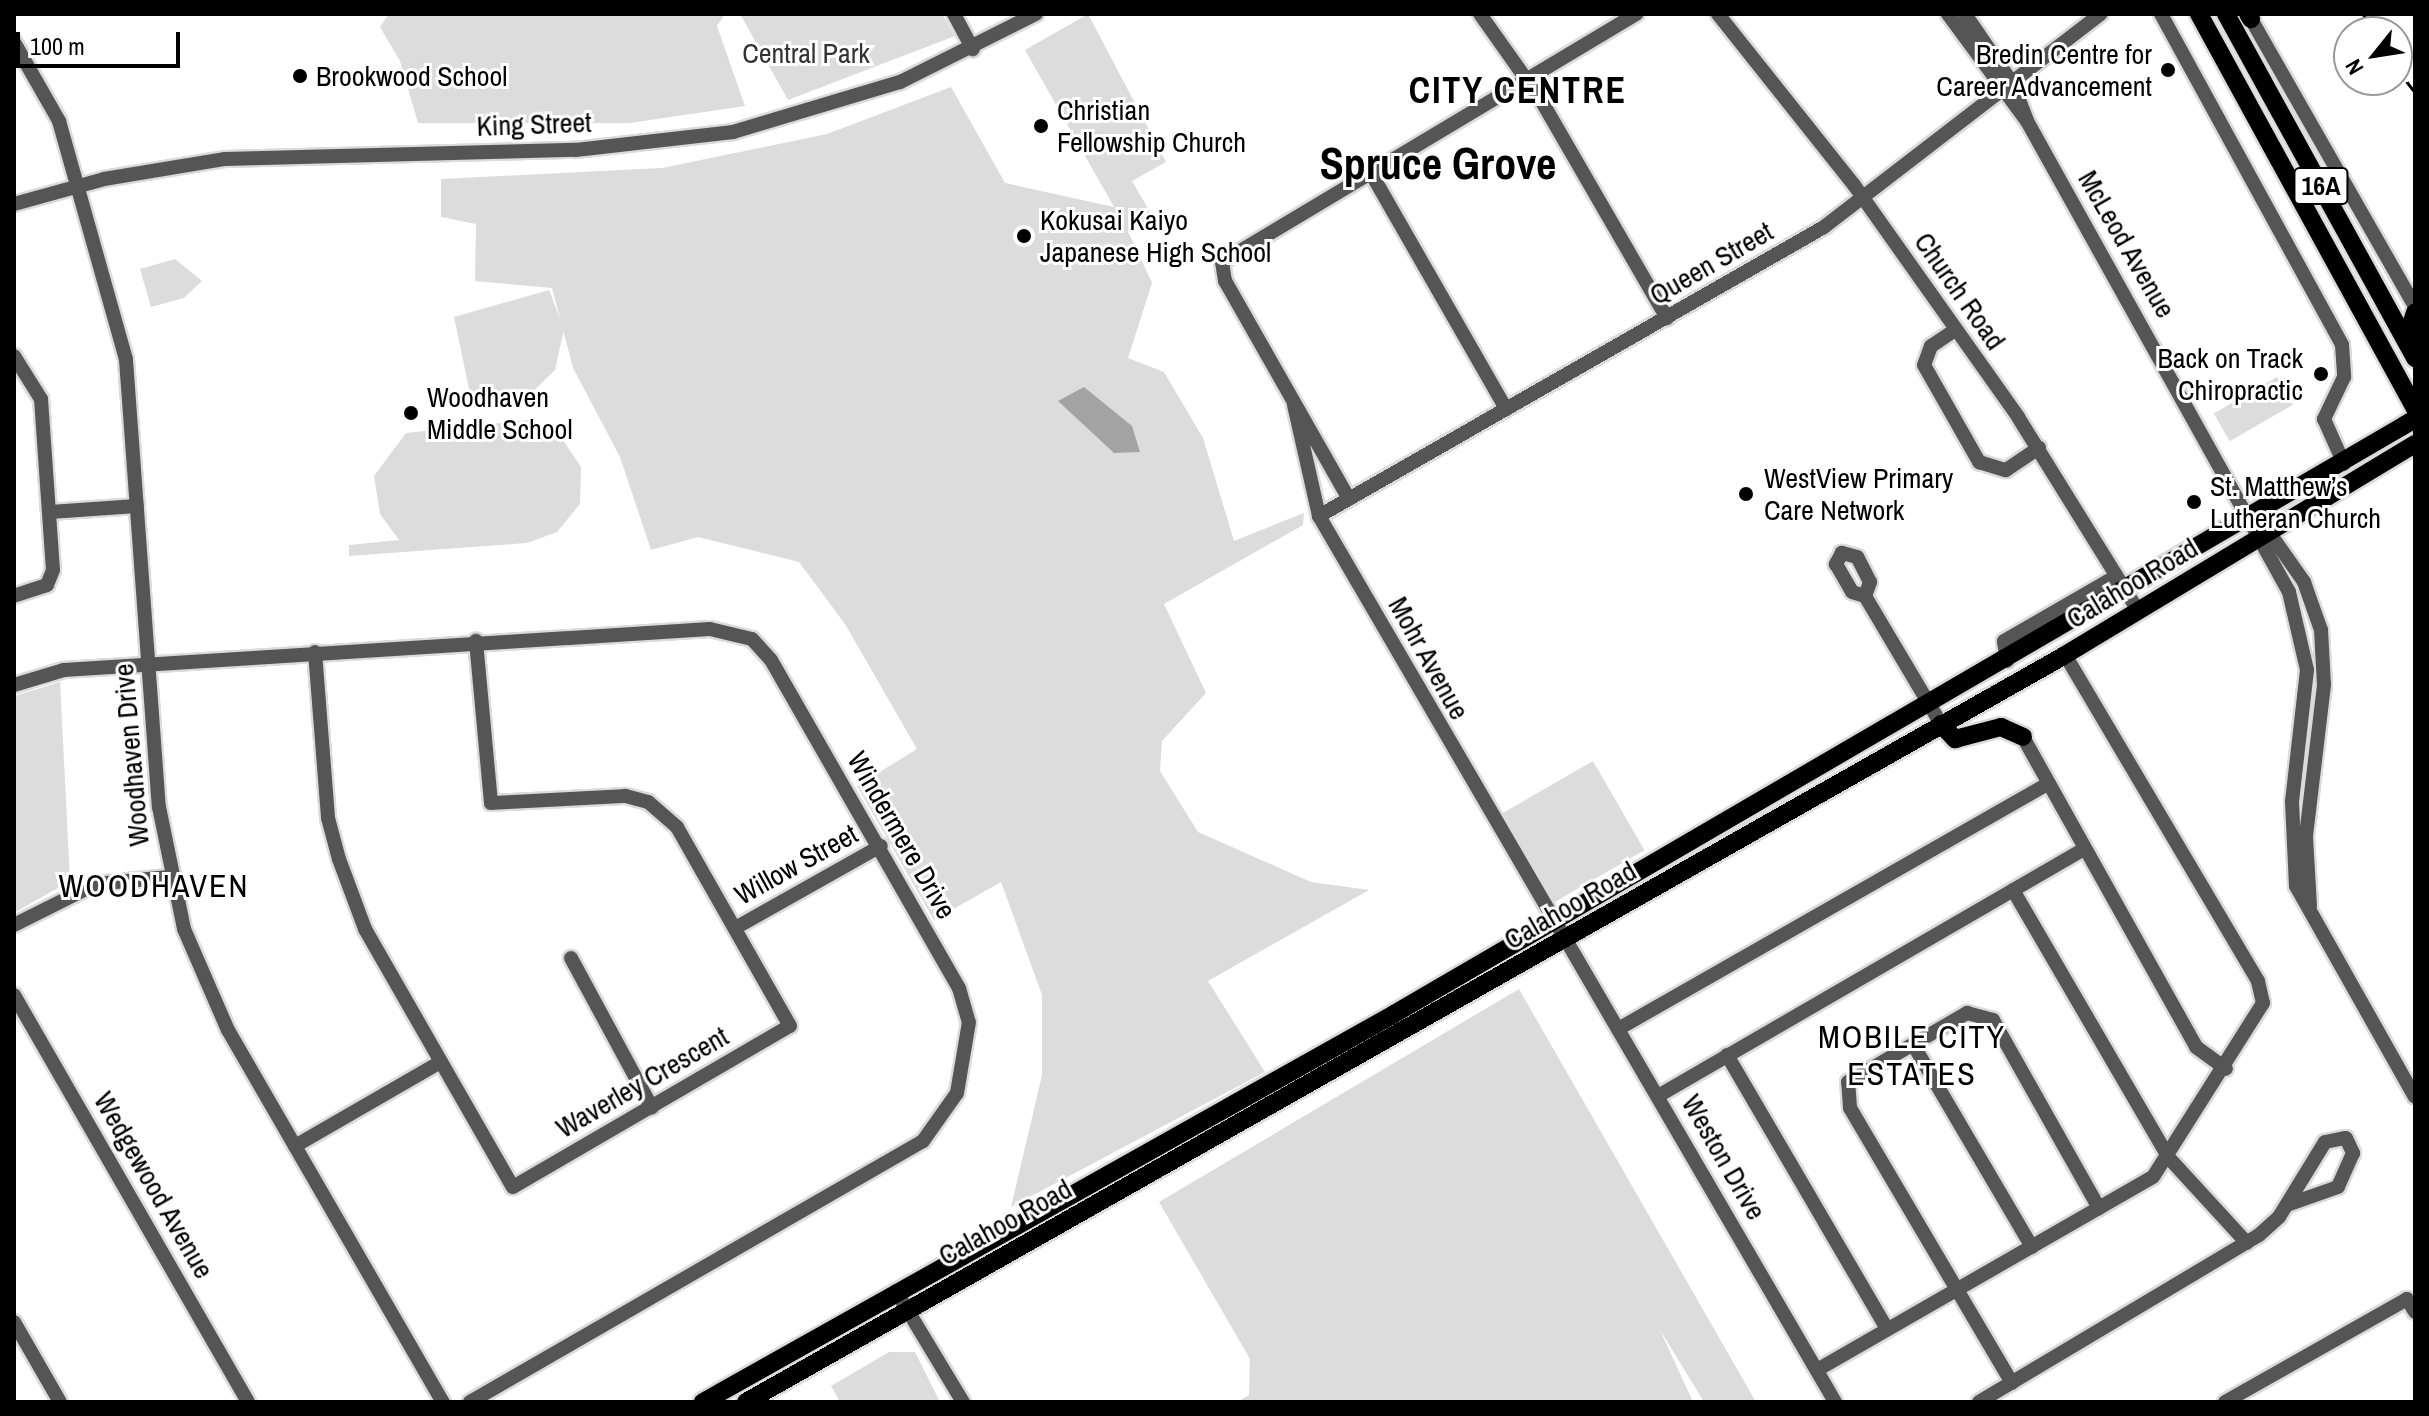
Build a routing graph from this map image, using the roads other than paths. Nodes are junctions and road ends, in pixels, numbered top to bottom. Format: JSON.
{"nodes":[{"id":1,"x":954,"y":14,"type":"edge"},
{"id":2,"x":1036,"y":14,"type":"edge"},
{"id":3,"x":1480,"y":14,"type":"edge"},
{"id":4,"x":1637,"y":14,"type":"edge"},
{"id":5,"x":1718,"y":14,"type":"edge"},
{"id":6,"x":1948,"y":14,"type":"edge"},
{"id":7,"x":1965,"y":14,"type":"edge"},
{"id":8,"x":2101,"y":14,"type":"edge"},
{"id":9,"x":2161,"y":14,"type":"edge"},
{"id":10,"x":2199,"y":14,"type":"edge"},
{"id":11,"x":2226,"y":14,"type":"edge"},
{"id":12,"x":2250,"y":16,"type":"edge"},
{"id":13,"x":14,"y":42,"type":"edge"},
{"id":14,"x":973,"y":49,"type":"junction"},
{"id":15,"x":1528,"y":82,"type":"junction"},
{"id":16,"x":2008,"y":88,"type":"junction"},
{"id":17,"x":1371,"y":173,"type":"junction"},
{"id":18,"x":77,"y":185,"type":"junction"},
{"id":19,"x":1864,"y":199,"type":"junction"},
{"id":20,"x":14,"y":204,"type":"edge"},
{"id":21,"x":2415,"y":309,"type":"edge"},
{"id":22,"x":1667,"y":318,"type":"junction"},
{"id":23,"x":1955,"y":330,"type":"junction"},
{"id":24,"x":2406,"y":340,"type":"junction"},
{"id":25,"x":14,"y":356,"type":"edge"},
{"id":26,"x":2415,"y":358,"type":"edge"},
{"id":27,"x":1294,"y":405,"type":"junction"},
{"id":28,"x":1506,"y":409,"type":"junction"},
{"id":29,"x":2415,"y":409,"type":"edge"},
{"id":30,"x":2415,"y":419,"type":"edge"},
{"id":31,"x":2415,"y":444,"type":"edge"},
{"id":32,"x":2039,"y":448,"type":"junction"},
{"id":33,"x":2344,"y":464,"type":"junction"},
{"id":34,"x":1349,"y":499,"type":"junction"},
{"id":35,"x":137,"y":506,"type":"junction"},
{"id":36,"x":50,"y":512,"type":"junction"},
{"id":37,"x":1319,"y":516,"type":"junction"},
{"id":38,"x":2253,"y":518,"type":"junction"},
{"id":39,"x":2267,"y":535,"type":"junction"},
{"id":40,"x":2118,"y":586,"type":"junction"},
{"id":41,"x":14,"y":596,"type":"edge"},
{"id":42,"x":1865,"y":596,"type":"dead end"},
{"id":43,"x":2139,"y":612,"type":"junction"},
{"id":44,"x":476,"y":641,"type":"junction"},
{"id":45,"x":315,"y":652,"type":"junction"},
{"id":46,"x":2065,"y":655,"type":"junction"},
{"id":47,"x":148,"y":664,"type":"junction"},
{"id":48,"x":14,"y":685,"type":"edge"},
{"id":49,"x":1929,"y":706,"type":"junction"},
{"id":50,"x":1941,"y":724,"type":"junction"},
{"id":51,"x":2023,"y":737,"type":"joint"},
{"id":52,"x":2047,"y":784,"type":"junction"},
{"id":53,"x":881,"y":846,"type":"junction"},
{"id":54,"x":2082,"y":850,"type":"junction"},
{"id":55,"x":169,"y":877,"type":"junction"},
{"id":56,"x":2013,"y":890,"type":"junction"},
{"id":57,"x":1552,"y":923,"type":"junction"},
{"id":58,"x":14,"y":925,"type":"edge"},
{"id":59,"x":737,"y":927,"type":"junction"},
{"id":60,"x":1564,"y":941,"type":"junction"},
{"id":61,"x":571,"y":958,"type":"dead end"},
{"id":62,"x":14,"y":995,"type":"edge"},
{"id":63,"x":1618,"y":1029,"type":"junction"},
{"id":64,"x":1914,"y":1046,"type":"junction"},
{"id":65,"x":1727,"y":1055,"type":"junction"},
{"id":66,"x":439,"y":1063,"type":"junction"},
{"id":67,"x":2226,"y":1069,"type":"junction"},
{"id":68,"x":1658,"y":1096,"type":"junction"},
{"id":69,"x":2415,"y":1097,"type":"edge"},
{"id":70,"x":652,"y":1108,"type":"junction"},
{"id":71,"x":295,"y":1146,"type":"junction"},
{"id":72,"x":2169,"y":1158,"type":"junction"},
{"id":73,"x":2287,"y":1205,"type":"junction"},
{"id":74,"x":2099,"y":1208,"type":"junction"},
{"id":75,"x":2247,"y":1243,"type":"junction"},
{"id":76,"x":2032,"y":1247,"type":"junction"},
{"id":77,"x":1959,"y":1289,"type":"junction"},
{"id":78,"x":896,"y":1291,"type":"junction"},
{"id":79,"x":908,"y":1309,"type":"junction"},
{"id":80,"x":2415,"y":1312,"type":"edge"},
{"id":81,"x":14,"y":1322,"type":"edge"},
{"id":82,"x":1887,"y":1329,"type":"junction"},
{"id":83,"x":1817,"y":1370,"type":"junction"},
{"id":84,"x":2012,"y":1383,"type":"junction"},
{"id":85,"x":60,"y":1402,"type":"edge"},
{"id":86,"x":248,"y":1402,"type":"edge"},
{"id":87,"x":443,"y":1402,"type":"edge"},
{"id":88,"x":470,"y":1402,"type":"edge"},
{"id":89,"x":703,"y":1402,"type":"edge"},
{"id":90,"x":746,"y":1402,"type":"edge"},
{"id":91,"x":963,"y":1402,"type":"edge"},
{"id":92,"x":1835,"y":1402,"type":"edge"},
{"id":93,"x":1979,"y":1402,"type":"edge"},
{"id":94,"x":2225,"y":1402,"type":"edge"}],
"edges":[{"from":1,"to":14,"type":"street"},
{"from":2,"to":14,"type":"street","name":"King Street"},
{"from":3,"to":15,"type":"street"},
{"from":4,"to":15,"type":"street"},
{"from":5,"to":19,"type":"street","name":"Church Road"},
{"from":6,"to":16,"type":"street","name":"McLeod Avenue"},
{"from":7,"to":16,"type":"street","name":"McLeod Avenue"},
{"from":8,"to":16,"type":"street","name":"Queen Street"},
{"from":9,"to":33,"type":"street"},
{"from":10,"to":29,"type":"main road","number":"16A"},
{"from":11,"to":24,"type":"main road","number":"16A"},
{"from":12,"to":21,"type":"street"},
{"from":13,"to":18,"type":"street","name":"Woodhaven Drive"},
{"from":14,"to":18,"type":"street","name":"King Street"},
{"from":15,"to":17,"type":"street"},
{"from":15,"to":22,"type":"street"},
{"from":16,"to":19,"type":"street","name":"Queen Street"},
{"from":16,"to":38,"type":"street","name":"McLeod Avenue"},
{"from":17,"to":27,"type":"street","name":"Mohr Avenue"},
{"from":17,"to":28,"type":"street"},
{"from":18,"to":20,"type":"street","name":"King Street"},
{"from":18,"to":35,"type":"street","name":"Woodhaven Drive"},
{"from":19,"to":22,"type":"street","name":"Queen Street"},
{"from":19,"to":23,"type":"street","name":"Church Road"},
{"from":21,"to":24,"type":"main road"},
{"from":22,"to":28,"type":"street","name":"Queen Street"},
{"from":23,"to":32,"type":"street","name":"Church Road"},
{"from":23,"to":32,"type":"street"},
{"from":24,"to":26,"type":"main road","number":"16A"},
{"from":25,"to":36,"type":"street"},
{"from":27,"to":34,"type":"street","name":"Mohr Avenue"},
{"from":27,"to":37,"type":"street","name":"Mohr Avenue"},
{"from":28,"to":34,"type":"street","name":"Queen Street"},
{"from":30,"to":33,"type":"main road","name":"Calahoo Road"},
{"from":31,"to":39,"type":"main road","name":"Calahoo Road"},
{"from":32,"to":40,"type":"street","name":"Church Road"},
{"from":33,"to":38,"type":"main road","name":"Calahoo Road"},
{"from":34,"to":37,"type":"street","name":"Queen Street"},
{"from":35,"to":36,"type":"street"},
{"from":35,"to":47,"type":"street","name":"Woodhaven Drive"},
{"from":36,"to":41,"type":"street"},
{"from":37,"to":57,"type":"street","name":"Mohr Avenue"},
{"from":38,"to":39,"type":"street","name":"McLeod Avenue"},
{"from":38,"to":40,"type":"main road","name":"Calahoo Road"},
{"from":39,"to":43,"type":"main road","name":"Calahoo Road"},
{"from":39,"to":69,"type":"street","name":"McLeod Avenue"},
{"from":40,"to":43,"type":"street","name":"Church Road"},
{"from":40,"to":49,"type":"main road","name":"Calahoo Road"},
{"from":42,"to":49,"type":"street"},
{"from":43,"to":46,"type":"main road","name":"Calahoo Road"},
{"from":44,"to":45,"type":"street","name":"Windermere Drive"},
{"from":44,"to":53,"type":"street","name":"Windermere Drive"},
{"from":44,"to":59,"type":"street","name":"Waverley Crescent"},
{"from":45,"to":47,"type":"street","name":"Windermere Drive"},
{"from":45,"to":66,"type":"street","name":"Waverley Crescent"},
{"from":46,"to":50,"type":"main road","name":"Calahoo Road"},
{"from":46,"to":67,"type":"street"},
{"from":47,"to":48,"type":"street","name":"Windermere Drive"},
{"from":47,"to":55,"type":"street","name":"Woodhaven Drive"},
{"from":49,"to":50,"type":"street"},
{"from":49,"to":57,"type":"main road","name":"Calahoo Road"},
{"from":50,"to":51,"type":"main road"},
{"from":50,"to":60,"type":"main road","name":"Calahoo Road"},
{"from":51,"to":52,"type":"street"},
{"from":52,"to":54,"type":"street"},
{"from":52,"to":63,"type":"street"},
{"from":53,"to":59,"type":"street","name":"Willow Street"},
{"from":53,"to":88,"type":"street","name":"Windermere Drive"},
{"from":54,"to":56,"type":"street"},
{"from":54,"to":67,"type":"street"},
{"from":55,"to":58,"type":"street"},
{"from":55,"to":71,"type":"street","name":"Woodhaven Drive"},
{"from":56,"to":65,"type":"street"},
{"from":56,"to":72,"type":"street"},
{"from":57,"to":60,"type":"street","name":"Mohr Avenue"},
{"from":57,"to":78,"type":"main road","name":"Calahoo Road"},
{"from":59,"to":70,"type":"street","name":"Waverley Crescent"},
{"from":60,"to":63,"type":"street","name":"Weston Drive"},
{"from":60,"to":79,"type":"main road","name":"Calahoo Road"},
{"from":61,"to":70,"type":"street"},
{"from":62,"to":86,"type":"street","name":"Wedgewood Avenue"},
{"from":63,"to":68,"type":"street","name":"Weston Drive"},
{"from":64,"to":74,"type":"street"},
{"from":64,"to":76,"type":"street"},
{"from":64,"to":77,"type":"street"},
{"from":65,"to":68,"type":"street"},
{"from":65,"to":82,"type":"street"},
{"from":66,"to":70,"type":"street","name":"Waverley Crescent"},
{"from":66,"to":71,"type":"street"},
{"from":67,"to":72,"type":"street"},
{"from":68,"to":83,"type":"street","name":"Weston Drive"},
{"from":71,"to":87,"type":"street","name":"Woodhaven Drive"},
{"from":72,"to":74,"type":"street"},
{"from":72,"to":75,"type":"street"},
{"from":73,"to":73,"type":"street"},
{"from":73,"to":75,"type":"street"},
{"from":74,"to":76,"type":"street"},
{"from":75,"to":84,"type":"street"},
{"from":76,"to":77,"type":"street"},
{"from":77,"to":82,"type":"street"},
{"from":77,"to":84,"type":"street"},
{"from":78,"to":79,"type":"street"},
{"from":78,"to":89,"type":"main road","name":"Calahoo Road"},
{"from":79,"to":90,"type":"main road","name":"Calahoo Road"},
{"from":79,"to":91,"type":"street"},
{"from":80,"to":94,"type":"street"},
{"from":81,"to":85,"type":"street"},
{"from":82,"to":83,"type":"street"},
{"from":83,"to":92,"type":"street","name":"Weston Drive"},
{"from":84,"to":93,"type":"street"}]}
